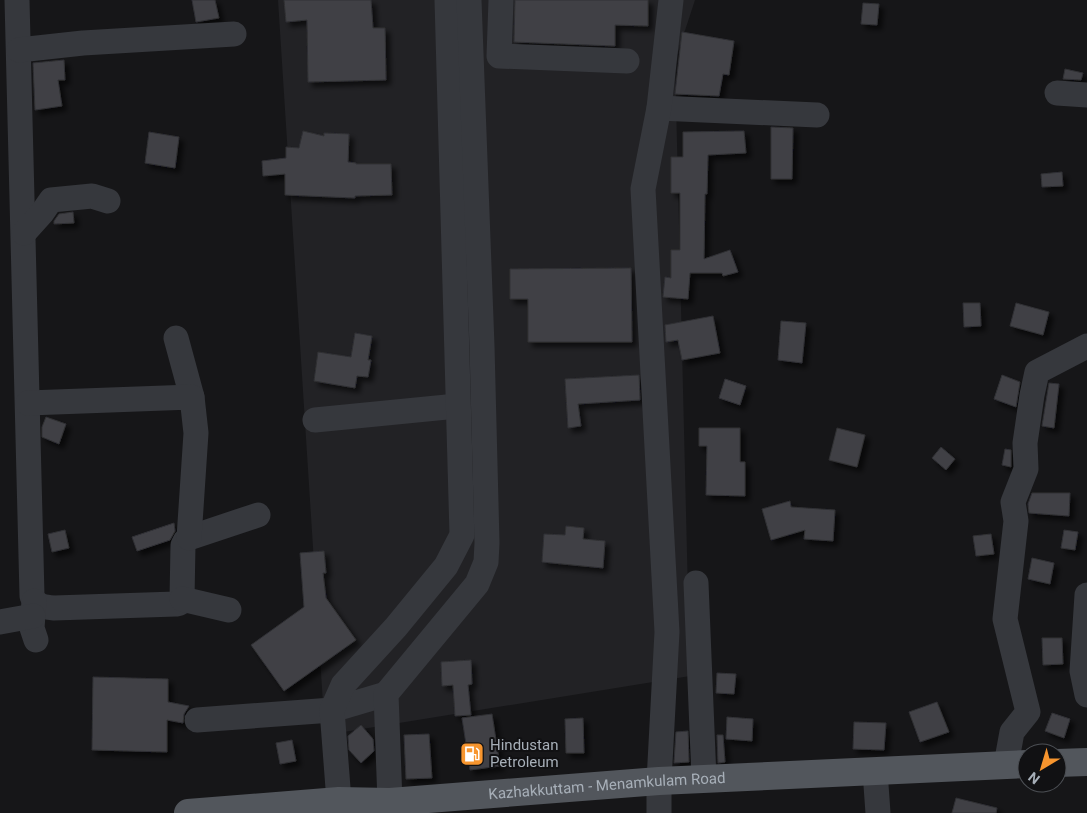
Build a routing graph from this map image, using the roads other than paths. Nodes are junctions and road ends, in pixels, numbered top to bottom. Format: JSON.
{"nodes":[{"id":1,"x":17,"y":0,"type":"edge"},
{"id":2,"x":447,"y":0,"type":"edge"},
{"id":3,"x":469,"y":0,"type":"edge"},
{"id":4,"x":501,"y":0,"type":"edge"},
{"id":5,"x":671,"y":0,"type":"edge"},
{"id":6,"x":234,"y":34,"type":"dead end"},
{"id":7,"x":19,"y":50,"type":"junction"},
{"id":8,"x":627,"y":61,"type":"dead end"},
{"id":9,"x":1057,"y":93,"type":"dead end"},
{"id":10,"x":1087,"y":95,"type":"edge"},
{"id":11,"x":659,"y":108,"type":"junction"},
{"id":12,"x":816,"y":115,"type":"dead end"},
{"id":13,"x":108,"y":201,"type":"dead end"},
{"id":14,"x":24,"y":233,"type":"junction"},
{"id":15,"x":176,"y":338,"type":"dead end"},
{"id":16,"x":482,"y":346,"type":"junction"},
{"id":17,"x":1087,"y":346,"type":"edge"},
{"id":18,"x":456,"y":349,"type":"junction"},
{"id":19,"x":192,"y":397,"type":"junction"},
{"id":20,"x":28,"y":403,"type":"junction"},
{"id":21,"x":457,"y":406,"type":"junction"},
{"id":22,"x":316,"y":420,"type":"dead end"},
{"id":23,"x":258,"y":516,"type":"dead end"},
{"id":24,"x":189,"y":538,"type":"junction"},
{"id":25,"x":696,"y":583,"type":"dead end"},
{"id":26,"x":1087,"y":595,"type":"edge"},
{"id":27,"x":182,"y":599,"type":"junction"},
{"id":28,"x":229,"y":610,"type":"dead end"},
{"id":29,"x":34,"y":619,"type":"junction"},
{"id":30,"x":0,"y":622,"type":"edge"},
{"id":31,"x":386,"y":694,"type":"junction"},
{"id":32,"x":1087,"y":695,"type":"edge"},
{"id":33,"x":332,"y":710,"type":"junction"},
{"id":34,"x":198,"y":720,"type":"dead end"},
{"id":35,"x":1087,"y":762,"type":"edge"},
{"id":36,"x":1067,"y":763,"type":"edge"},
{"id":37,"x":1017,"y":765,"type":"edge"},
{"id":38,"x":875,"y":771,"type":"junction"},
{"id":39,"x":704,"y":779,"type":"junction"},
{"id":40,"x":659,"y":781,"type":"junction"},
{"id":41,"x":339,"y":801,"type":"junction"},
{"id":42,"x":390,"y":802,"type":"junction"},
{"id":43,"x":188,"y":813,"type":"edge"},
{"id":44,"x":659,"y":813,"type":"edge"},
{"id":45,"x":878,"y":813,"type":"edge"}],
"edges":[{"from":1,"to":7,"type":"street"},
{"from":2,"to":18,"type":"street"},
{"from":3,"to":16,"type":"street"},
{"from":4,"to":8,"type":"street"},
{"from":5,"to":11,"type":"street"},
{"from":6,"to":7,"type":"street"},
{"from":7,"to":14,"type":"street"},
{"from":9,"to":10,"type":"street"},
{"from":11,"to":12,"type":"street"},
{"from":11,"to":40,"type":"street"},
{"from":13,"to":14,"type":"street"},
{"from":14,"to":20,"type":"street"},
{"from":15,"to":19,"type":"street"},
{"from":16,"to":18,"type":"street"},
{"from":16,"to":31,"type":"street"},
{"from":17,"to":37,"type":"street"},
{"from":18,"to":21,"type":"street"},
{"from":19,"to":20,"type":"street"},
{"from":19,"to":24,"type":"street"},
{"from":20,"to":29,"type":"street"},
{"from":21,"to":22,"type":"street"},
{"from":21,"to":33,"type":"street"},
{"from":23,"to":24,"type":"street"},
{"from":24,"to":27,"type":"street"},
{"from":25,"to":39,"type":"street"},
{"from":26,"to":32,"type":"street"},
{"from":27,"to":28,"type":"street"},
{"from":27,"to":29,"type":"street"},
{"from":29,"to":30,"type":"street"},
{"from":31,"to":33,"type":"street"},
{"from":31,"to":42,"type":"street"},
{"from":33,"to":34,"type":"street"},
{"from":33,"to":41,"type":"street"},
{"from":35,"to":36,"type":"main road"},
{"from":37,"to":38,"type":"main road","name":"Kazhakkuttam - Menamkulam Road"},
{"from":38,"to":39,"type":"main road","name":"Kazhakkuttam - Menamkulam Road"},
{"from":38,"to":45,"type":"street"},
{"from":39,"to":40,"type":"main road","name":"Kazhakkuttam - Menamkulam Road"},
{"from":40,"to":42,"type":"main road","name":"Kazhakkuttam - Menamkulam Road"},
{"from":40,"to":44,"type":"street"},
{"from":41,"to":42,"type":"main road","name":"Kazhakkuttam - Menamkulam Road"},
{"from":41,"to":43,"type":"main road","name":"Kazhakkuttam - Menamkulam Road"}]}
